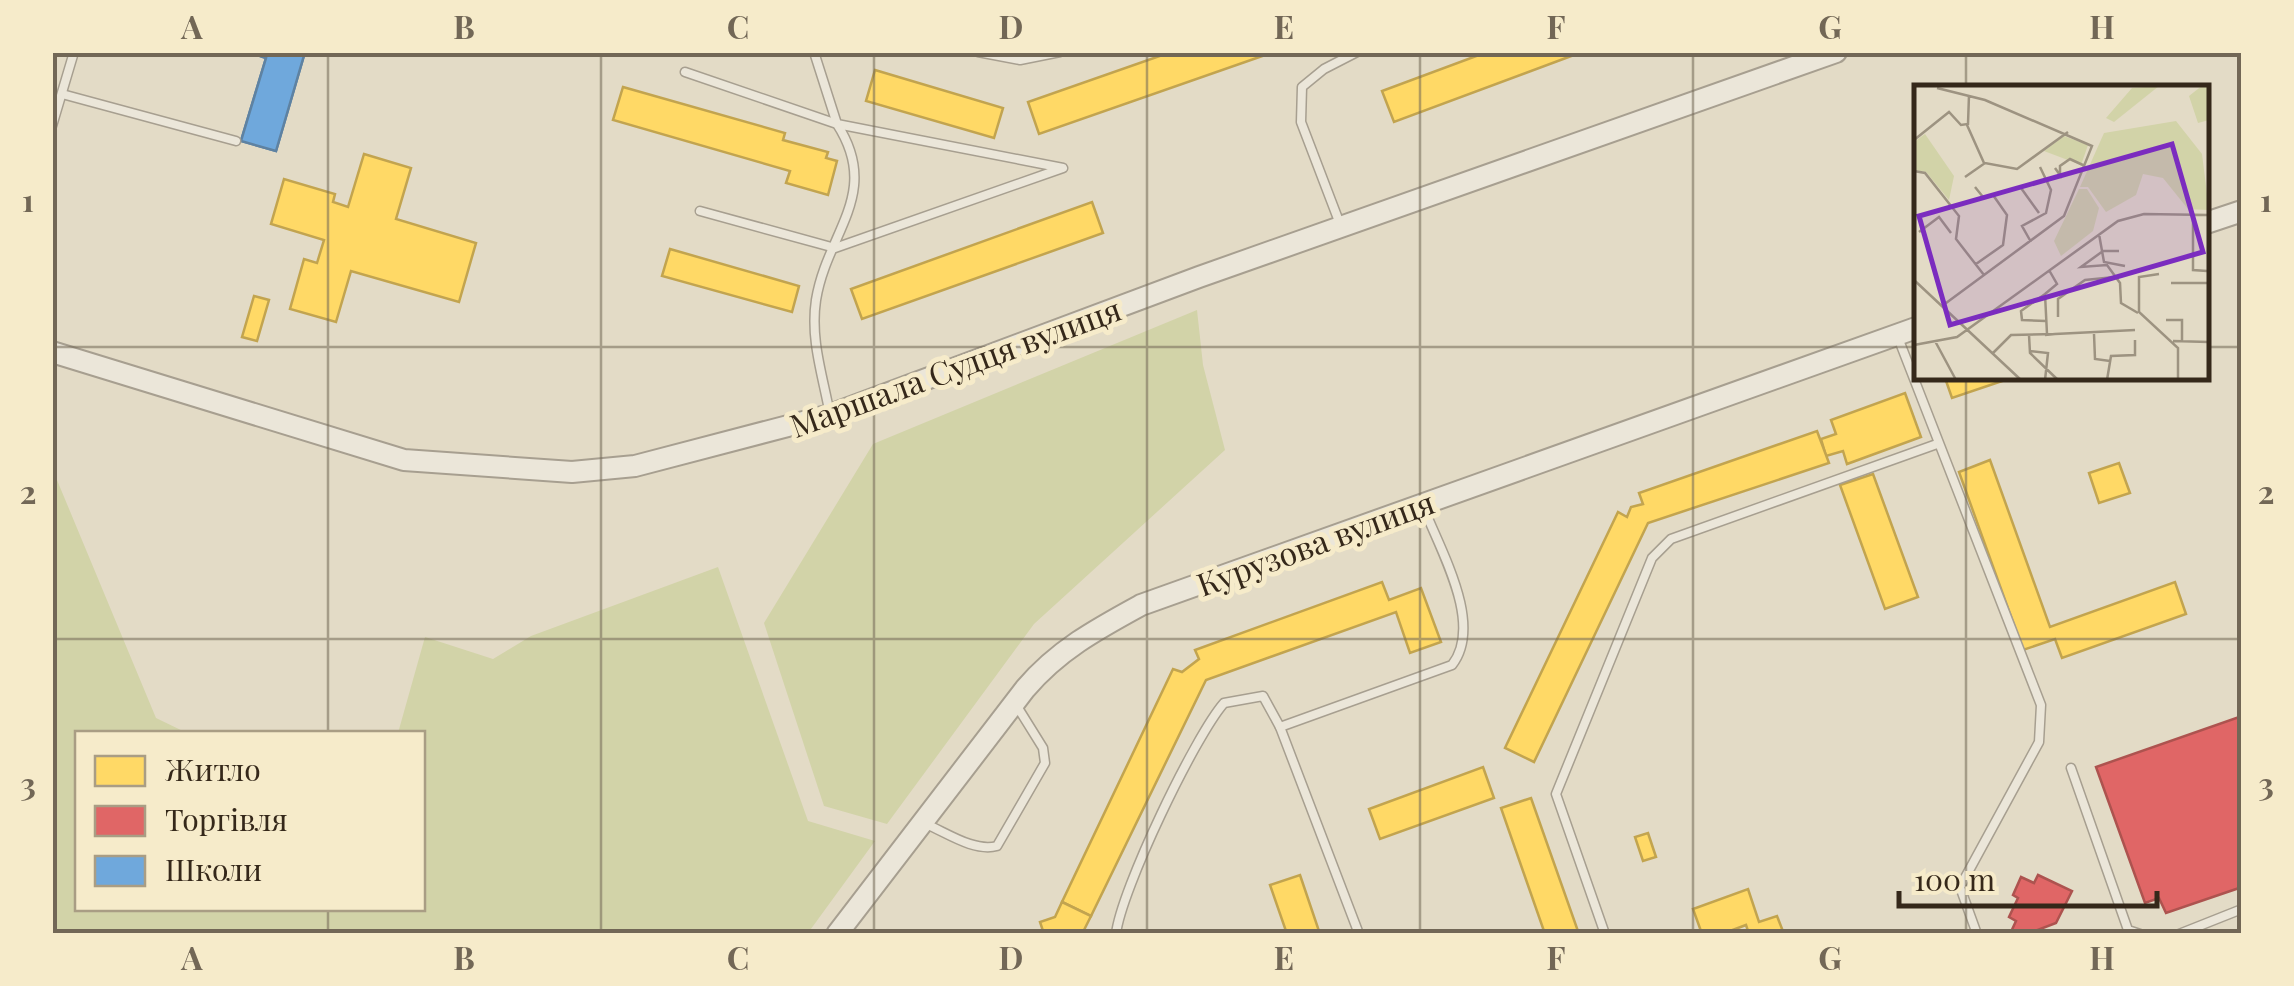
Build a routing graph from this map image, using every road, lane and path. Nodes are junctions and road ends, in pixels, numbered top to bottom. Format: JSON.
{"nodes":[{"id":1,"x":74,"y":52,"type":"edge"},
{"id":2,"x":814,"y":52,"type":"edge"},
{"id":3,"x":978,"y":52,"type":"edge"},
{"id":4,"x":1060,"y":52,"type":"edge"},
{"id":5,"x":1358,"y":52,"type":"edge"},
{"id":6,"x":1836,"y":52,"type":"edge"},
{"id":7,"x":685,"y":72,"type":"dead end"},
{"id":8,"x":62,"y":94,"type":"junction"},
{"id":9,"x":837,"y":124,"type":"junction"},
{"id":10,"x":52,"y":126,"type":"edge"},
{"id":11,"x":236,"y":141,"type":"dead end"},
{"id":12,"x":700,"y":211,"type":"dead end"},
{"id":13,"x":2242,"y":211,"type":"edge"},
{"id":14,"x":2209,"y":222,"type":"edge"},
{"id":15,"x":1342,"y":228,"type":"junction"},
{"id":16,"x":835,"y":248,"type":"junction"},
{"id":17,"x":1906,"y":332,"type":"edge"},
{"id":18,"x":52,"y":352,"type":"edge"},
{"id":19,"x":1914,"y":361,"type":"edge"},
{"id":20,"x":1919,"y":380,"type":"edge"},
{"id":21,"x":830,"y":415,"type":"junction"},
{"id":22,"x":1937,"y":444,"type":"junction"},
{"id":23,"x":1422,"y":502,"type":"junction"},
{"id":24,"x":1015,"y":702,"type":"junction"},
{"id":25,"x":1280,"y":727,"type":"junction"},
{"id":26,"x":2071,"y":768,"type":"dead end"},
{"id":27,"x":922,"y":822,"type":"junction"},
{"id":28,"x":2242,"y":909,"type":"edge"},
{"id":29,"x":837,"y":934,"type":"edge"},
{"id":30,"x":1116,"y":934,"type":"edge"},
{"id":31,"x":1359,"y":934,"type":"edge"},
{"id":32,"x":1605,"y":934,"type":"edge"},
{"id":33,"x":1977,"y":934,"type":"edge"},
{"id":34,"x":2140,"y":934,"type":"edge"},
{"id":35,"x":2179,"y":934,"type":"edge"}],
"edges":[{"from":1,"to":8,"type":"lane"},
{"from":2,"to":9,"type":"lane"},
{"from":3,"to":4,"type":"lane"},
{"from":5,"to":15,"type":"lane"},
{"from":6,"to":15,"type":"street","name":"Маршала Судця вулиця"},
{"from":7,"to":9,"type":"lane"},
{"from":8,"to":10,"type":"lane"},
{"from":8,"to":11,"type":"lane"},
{"from":9,"to":16,"type":"lane"},
{"from":9,"to":16,"type":"lane"},
{"from":12,"to":16,"type":"lane"},
{"from":13,"to":14,"type":"street"},
{"from":15,"to":21,"type":"street","name":"Маршала Судця вулиця"},
{"from":16,"to":21,"type":"lane"},
{"from":17,"to":19,"type":"lane"},
{"from":17,"to":23,"type":"street","name":"Курузова вулиця"},
{"from":18,"to":21,"type":"street","name":"Маршала Судця вулиця"},
{"from":20,"to":22,"type":"lane"},
{"from":22,"to":32,"type":"lane"},
{"from":22,"to":33,"type":"lane"},
{"from":23,"to":24,"type":"street","name":"Курузова вулиця"},
{"from":23,"to":25,"type":"lane"},
{"from":24,"to":27,"type":"street","name":"Курузова вулиця"},
{"from":24,"to":27,"type":"lane"},
{"from":25,"to":30,"type":"lane"},
{"from":25,"to":31,"type":"lane"},
{"from":26,"to":34,"type":"lane"},
{"from":27,"to":29,"type":"street","name":"Курузова вулиця"},
{"from":28,"to":35,"type":"lane"}]}
